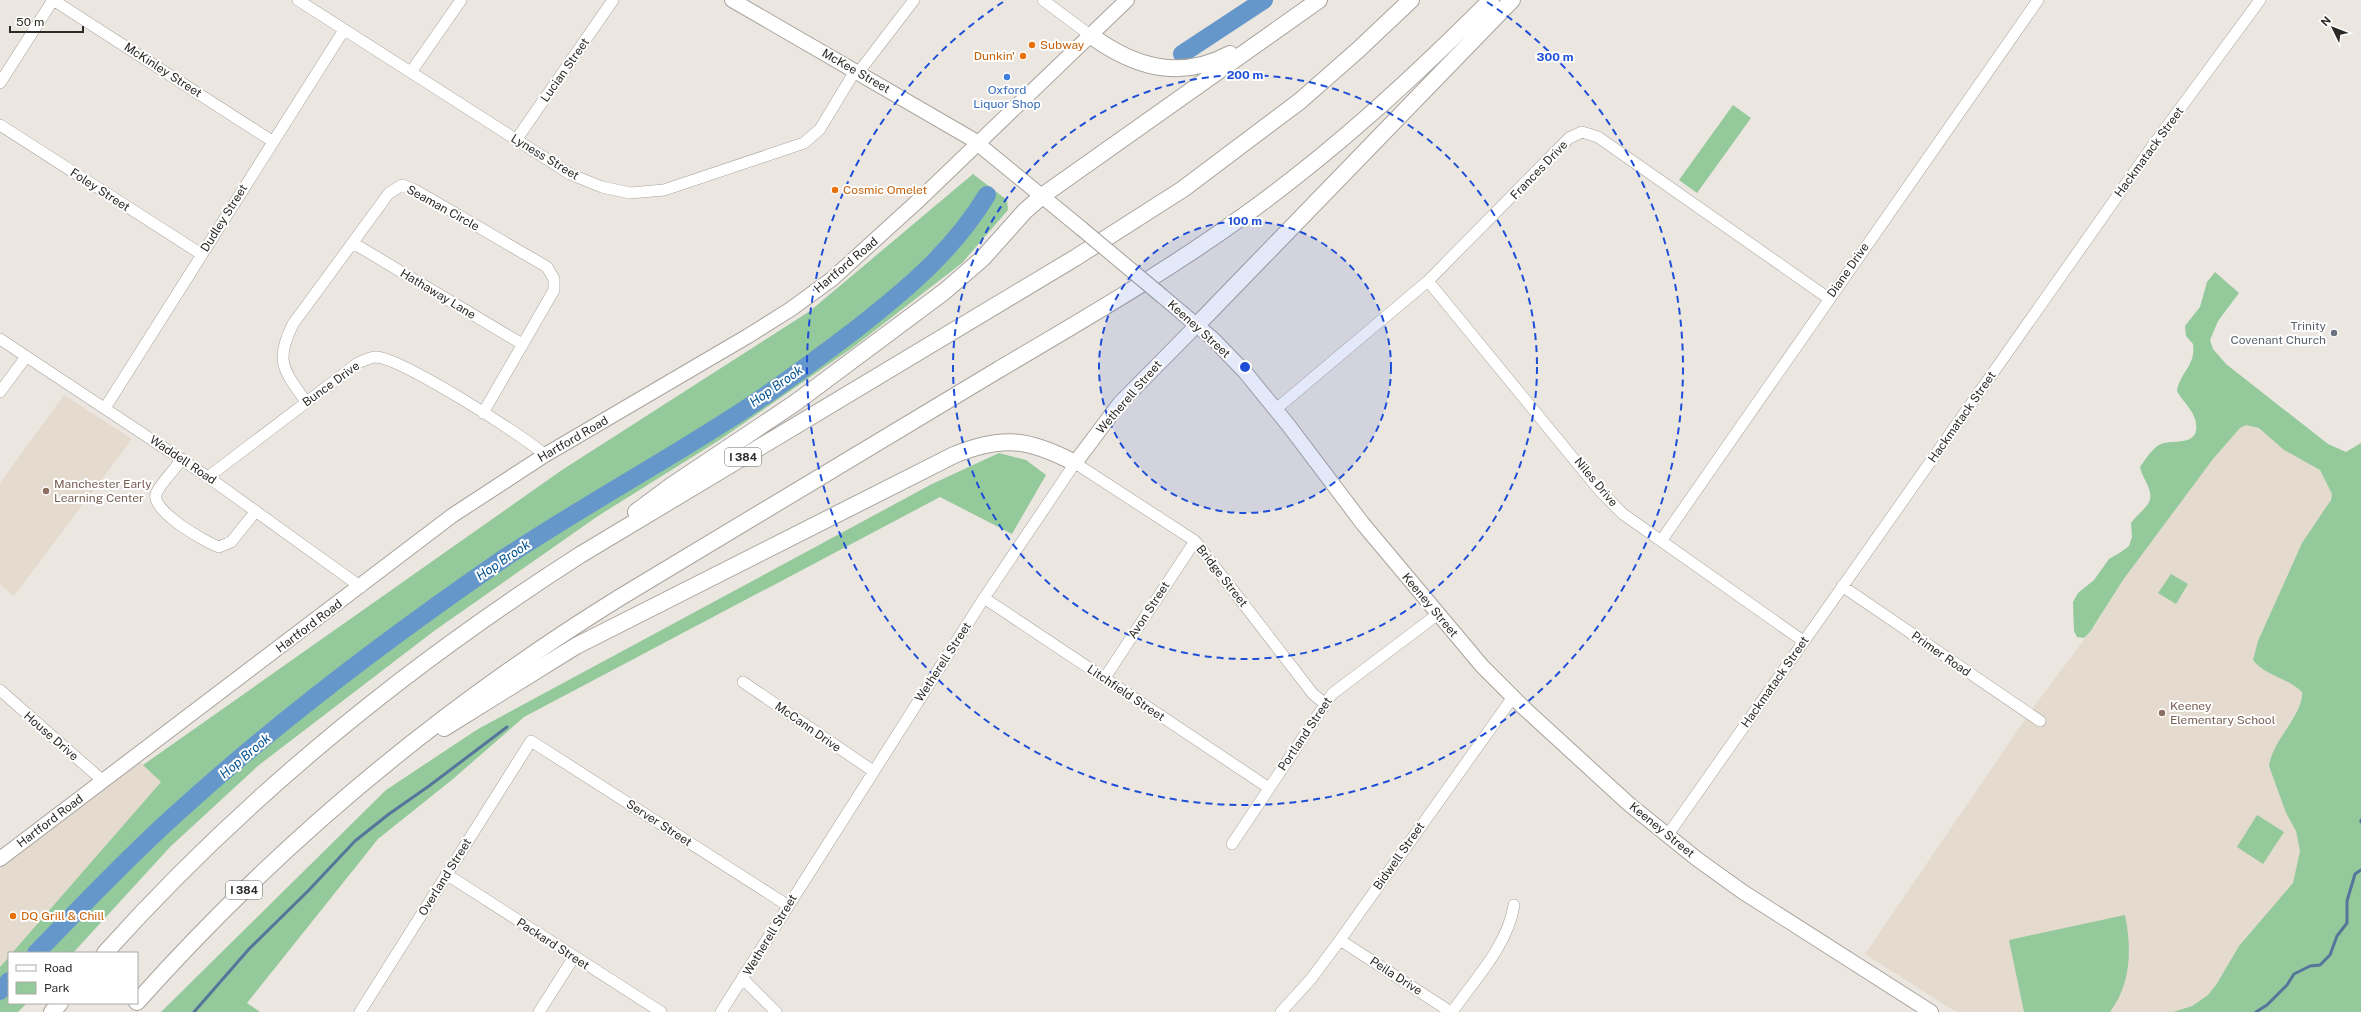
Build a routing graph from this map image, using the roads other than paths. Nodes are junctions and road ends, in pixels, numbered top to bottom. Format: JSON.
{"nodes":[{"id":1,"x":53,"y":0,"type":"edge"},
{"id":2,"x":298,"y":0,"type":"edge"},
{"id":3,"x":461,"y":0,"type":"edge"},
{"id":4,"x":613,"y":0,"type":"edge"},
{"id":5,"x":914,"y":0,"type":"edge"},
{"id":6,"x":1043,"y":0,"type":"edge"},
{"id":7,"x":1127,"y":0,"type":"edge"},
{"id":8,"x":1319,"y":0,"type":"edge"},
{"id":9,"x":1411,"y":0,"type":"edge"},
{"id":10,"x":1491,"y":0,"type":"edge"},
{"id":11,"x":1512,"y":0,"type":"edge"},
{"id":12,"x":2038,"y":0,"type":"edge"},
{"id":13,"x":2260,"y":0,"type":"edge"},
{"id":14,"x":740,"y":2,"type":"edge"},
{"id":15,"x":1288,"y":22,"type":"junction"},
{"id":16,"x":344,"y":30,"type":"junction"},
{"id":17,"x":1090,"y":35,"type":"junction"},
{"id":18,"x":411,"y":72,"type":"junction"},
{"id":19,"x":856,"y":72,"type":"junction"},
{"id":20,"x":0,"y":83,"type":"edge"},
{"id":21,"x":0,"y":126,"type":"edge"},
{"id":22,"x":516,"y":140,"type":"junction"},
{"id":23,"x":272,"y":141,"type":"junction"},
{"id":24,"x":978,"y":144,"type":"junction"},
{"id":25,"x":1042,"y":196,"type":"junction"},
{"id":26,"x":353,"y":243,"type":"junction"},
{"id":27,"x":201,"y":254,"type":"junction"},
{"id":28,"x":1428,"y":282,"type":"junction"},
{"id":29,"x":1828,"y":298,"type":"junction"},
{"id":30,"x":1197,"y":325,"type":"junction"},
{"id":31,"x":0,"y":339,"type":"edge"},
{"id":32,"x":522,"y":344,"type":"junction"},
{"id":33,"x":26,"y":357,"type":"junction"},
{"id":34,"x":0,"y":392,"type":"edge"},
{"id":35,"x":306,"y":402,"type":"junction"},
{"id":36,"x":105,"y":408,"type":"junction"},
{"id":37,"x":1276,"y":409,"type":"junction"},
{"id":38,"x":483,"y":413,"type":"junction"},
{"id":39,"x":545,"y":455,"type":"junction"},
{"id":40,"x":182,"y":459,"type":"junction"},
{"id":41,"x":1076,"y":463,"type":"junction"},
{"id":42,"x":208,"y":477,"type":"junction"},
{"id":43,"x":256,"y":510,"type":"junction"},
{"id":44,"x":608,"y":538,"type":"junction"},
{"id":45,"x":1195,"y":541,"type":"junction"},
{"id":46,"x":1661,"y":541,"type":"junction"},
{"id":47,"x":1842,"y":586,"type":"junction"},
{"id":48,"x":361,"y":587,"type":"junction"},
{"id":49,"x":984,"y":598,"type":"junction"},
{"id":50,"x":1438,"y":614,"type":"junction"},
{"id":51,"x":1803,"y":641,"type":"junction"},
{"id":52,"x":1104,"y":679,"type":"junction"},
{"id":53,"x":743,"y":682,"type":"dead end"},
{"id":54,"x":0,"y":690,"type":"edge"},
{"id":55,"x":1513,"y":697,"type":"junction"},
{"id":56,"x":1324,"y":703,"type":"junction"},
{"id":57,"x":2040,"y":721,"type":"dead end"},
{"id":58,"x":531,"y":742,"type":"joint"},
{"id":59,"x":407,"y":747,"type":"junction"},
{"id":60,"x":873,"y":771,"type":"junction"},
{"id":61,"x":103,"y":781,"type":"junction"},
{"id":62,"x":1269,"y":788,"type":"junction"},
{"id":63,"x":1667,"y":836,"type":"junction"},
{"id":64,"x":1232,"y":844,"type":"dead end"},
{"id":65,"x":0,"y":859,"type":"edge"},
{"id":66,"x":446,"y":874,"type":"junction"},
{"id":67,"x":787,"y":905,"type":"junction"},
{"id":68,"x":1514,"y":905,"type":"dead end"},
{"id":69,"x":1340,"y":940,"type":"junction"},
{"id":70,"x":106,"y":952,"type":"edge"},
{"id":71,"x":574,"y":957,"type":"junction"},
{"id":72,"x":742,"y":978,"type":"junction"},
{"id":73,"x":138,"y":1002,"type":"edge"},
{"id":74,"x":59,"y":1004,"type":"edge"},
{"id":75,"x":136,"y":1004,"type":"edge"},
{"id":76,"x":52,"y":1012,"type":"edge"},
{"id":77,"x":128,"y":1012,"type":"edge"},
{"id":78,"x":360,"y":1012,"type":"edge"},
{"id":79,"x":539,"y":1012,"type":"edge"},
{"id":80,"x":661,"y":1012,"type":"edge"},
{"id":81,"x":720,"y":1012,"type":"edge"},
{"id":82,"x":776,"y":1012,"type":"edge"},
{"id":83,"x":1281,"y":1012,"type":"edge"},
{"id":84,"x":1452,"y":1012,"type":"edge"},
{"id":85,"x":1931,"y":1012,"type":"edge"}],
"edges":[{"from":1,"to":20,"type":"street"},
{"from":1,"to":23,"type":"street","name":"McKinley Street"},
{"from":2,"to":16,"type":"street","name":"Lyness Street"},
{"from":3,"to":18,"type":"street"},
{"from":4,"to":22,"type":"street","name":"Lucian Street"},
{"from":5,"to":19,"type":"street","name":"Lyness Street"},
{"from":6,"to":17,"type":"street"},
{"from":7,"to":17,"type":"main road","name":"Hartford Road"},
{"from":8,"to":15,"type":"highway"},
{"from":9,"to":44,"type":"highway","number":"I 384"},
{"from":10,"to":59,"type":"highway","number":"I 384"},
{"from":11,"to":30,"type":"highway"},
{"from":12,"to":29,"type":"street","name":"Diane Drive"},
{"from":13,"to":47,"type":"street","name":"Hackmatack Street"},
{"from":14,"to":19,"type":"main road","name":"McKee Street"},
{"from":15,"to":17,"type":"highway"},
{"from":15,"to":25,"type":"highway"},
{"from":16,"to":18,"type":"street","name":"Lyness Street"},
{"from":16,"to":23,"type":"street","name":"Dudley Street"},
{"from":17,"to":24,"type":"main road","name":"Hartford Road"},
{"from":18,"to":22,"type":"street","name":"Lyness Street"},
{"from":19,"to":22,"type":"street","name":"Lyness Street"},
{"from":19,"to":24,"type":"main road","name":"McKee Street"},
{"from":21,"to":27,"type":"street","name":"Foley Street"},
{"from":23,"to":27,"type":"street","name":"Dudley Street"},
{"from":24,"to":25,"type":"main road","name":"Keeney Street"},
{"from":24,"to":39,"type":"main road","name":"Hartford Road"},
{"from":25,"to":30,"type":"main road","name":"Keeney Street","bridge":true},
{"from":25,"to":44,"type":"highway"},
{"from":26,"to":32,"type":"street","name":"Hathaway Lane"},
{"from":26,"to":32,"type":"street","name":"Seaman Circle"},
{"from":26,"to":35,"type":"street","name":"Seaman Circle"},
{"from":27,"to":36,"type":"street","name":"Dudley Street"},
{"from":28,"to":29,"type":"street","name":"Frances Drive"},
{"from":28,"to":37,"type":"street","name":"Frances Drive"},
{"from":28,"to":46,"type":"street","name":"Niles Drive"},
{"from":29,"to":46,"type":"street","name":"Diane Drive"},
{"from":30,"to":37,"type":"main road","name":"Keeney Street"},
{"from":30,"to":41,"type":"main road","name":"Wetherell Street"},
{"from":31,"to":33,"type":"street","name":"Waddell Road"},
{"from":32,"to":38,"type":"street","name":"Seaman Circle"},
{"from":33,"to":34,"type":"street"},
{"from":33,"to":36,"type":"street","name":"Waddell Road"},
{"from":35,"to":38,"type":"street","name":"Bunce Drive"},
{"from":35,"to":42,"type":"street","name":"Bunce Drive"},
{"from":36,"to":40,"type":"street","name":"Waddell Road"},
{"from":37,"to":50,"type":"main road","name":"Keeney Street"},
{"from":38,"to":39,"type":"street","name":"Bunce Drive"},
{"from":39,"to":48,"type":"main road","name":"Hartford Road"},
{"from":40,"to":42,"type":"street","name":"Waddell Road"},
{"from":40,"to":43,"type":"street"},
{"from":41,"to":45,"type":"street","name":"Bridge Street"},
{"from":41,"to":49,"type":"street","name":"Wetherell Street"},
{"from":41,"to":59,"type":"highway"},
{"from":42,"to":43,"type":"street","name":"Waddell Road"},
{"from":43,"to":48,"type":"street","name":"Waddell Road"},
{"from":44,"to":70,"type":"highway","number":"I 384"},
{"from":45,"to":52,"type":"street","name":"Avon Street"},
{"from":45,"to":56,"type":"street","name":"Bridge Street"},
{"from":46,"to":51,"type":"street","name":"Niles Drive"},
{"from":47,"to":51,"type":"street","name":"Hackmatack Street"},
{"from":47,"to":57,"type":"street","name":"Primer Road"},
{"from":48,"to":61,"type":"main road","name":"Hartford Road"},
{"from":49,"to":52,"type":"street","name":"Litchfield Street"},
{"from":49,"to":60,"type":"street","name":"Wetherell Street"},
{"from":50,"to":55,"type":"main road","name":"Keeney Street"},
{"from":50,"to":56,"type":"street","name":"Portland Street"},
{"from":51,"to":63,"type":"street","name":"Hackmatack Street"},
{"from":52,"to":62,"type":"street","name":"Litchfield Street"},
{"from":53,"to":60,"type":"street","name":"McCann Drive"},
{"from":54,"to":61,"type":"street","name":"House Drive"},
{"from":55,"to":63,"type":"main road","name":"Keeney Street"},
{"from":55,"to":69,"type":"street","name":"Bidwell Street"},
{"from":56,"to":62,"type":"street","name":"Portland Street"},
{"from":58,"to":66,"type":"street","name":"Overland Street"},
{"from":58,"to":67,"type":"street","name":"Server Street"},
{"from":59,"to":73,"type":"highway","number":"I 384"},
{"from":60,"to":67,"type":"street","name":"Wetherell Street"},
{"from":61,"to":65,"type":"main road","name":"Hartford Road"},
{"from":62,"to":64,"type":"street","name":"Portland Street"},
{"from":63,"to":85,"type":"main road","name":"Keeney Street"},
{"from":66,"to":71,"type":"street","name":"Packard Street"},
{"from":66,"to":78,"type":"street","name":"Overland Street"},
{"from":67,"to":72,"type":"street","name":"Wetherell Street"},
{"from":68,"to":84,"type":"street"},
{"from":69,"to":83,"type":"street","name":"Bidwell Street"},
{"from":69,"to":84,"type":"street","name":"Peila Drive"},
{"from":71,"to":79,"type":"street"},
{"from":71,"to":80,"type":"street","name":"Packard Street"},
{"from":72,"to":81,"type":"street"},
{"from":72,"to":82,"type":"street","name":"Wetherell Street"},
{"from":74,"to":76,"type":"highway"},
{"from":75,"to":77,"type":"highway","number":"I 384"}]}
